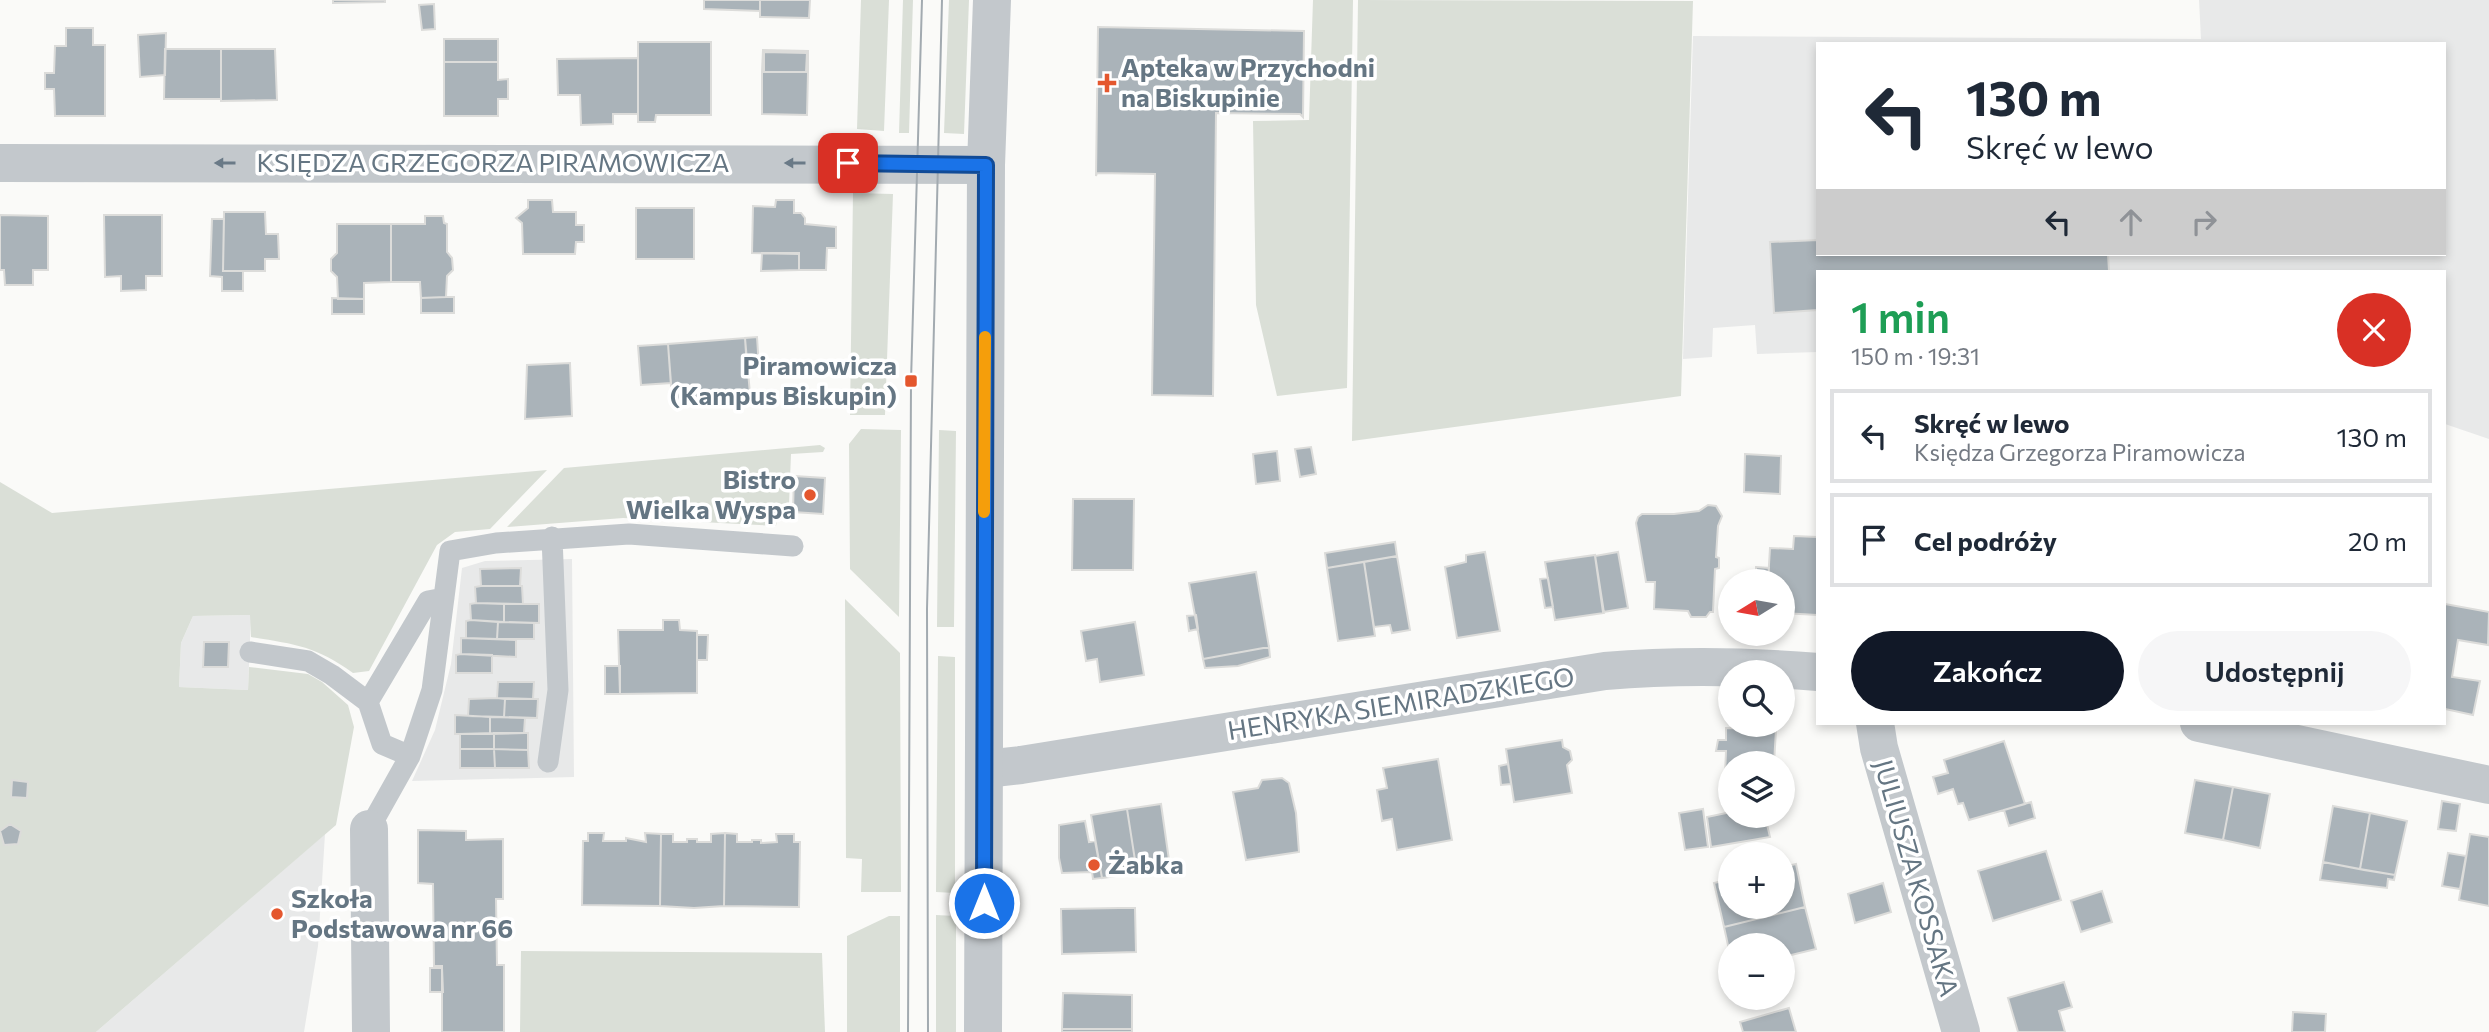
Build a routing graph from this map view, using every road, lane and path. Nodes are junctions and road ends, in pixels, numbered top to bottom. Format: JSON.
{"nodes":[{"id":1,"x":992,"y":0,"type":"edge"},
{"id":2,"x":0,"y":163,"type":"edge"},
{"id":3,"x":986,"y":165,"type":"junction"},
{"id":4,"x":552,"y":537,"type":"junction"},
{"id":5,"x":793,"y":546,"type":"dead end"},
{"id":6,"x":444,"y":598,"type":"junction"},
{"id":7,"x":250,"y":652,"type":"dead end"},
{"id":8,"x":1816,"y":672,"type":"edge"},
{"id":9,"x":368,"y":702,"type":"junction"},
{"id":10,"x":1875,"y":725,"type":"edge"},
{"id":11,"x":2208,"y":725,"type":"edge"},
{"id":12,"x":410,"y":756,"type":"junction"},
{"id":13,"x":548,"y":762,"type":"dead end"},
{"id":14,"x":985,"y":769,"type":"junction"},
{"id":15,"x":2489,"y":785,"type":"edge"},
{"id":16,"x":369,"y":829,"type":"joint"},
{"id":17,"x":370,"y":1032,"type":"edge"},
{"id":18,"x":983,"y":1032,"type":"edge"},
{"id":19,"x":1961,"y":1032,"type":"edge"}],
"edges":[{"from":1,"to":3,"type":"street"},
{"from":3,"to":2,"type":"street","name":"KSIĘDZA GRZEGORZA PIRAMOWICZA","one_way":true},
{"from":3,"to":14,"type":"street"},
{"from":4,"to":5,"type":"lane"},
{"from":4,"to":6,"type":"lane"},
{"from":4,"to":13,"type":"lane"},
{"from":6,"to":9,"type":"lane"},
{"from":6,"to":12,"type":"lane"},
{"from":7,"to":9,"type":"lane"},
{"from":8,"to":14,"type":"street","name":"HENRYKA SIEMIRADZKIEGO"},
{"from":9,"to":12,"type":"lane"},
{"from":10,"to":19,"type":"street","name":"JULIUSZA KOSSAKA"},
{"from":11,"to":15,"type":"street"},
{"from":12,"to":16,"type":"lane"},
{"from":14,"to":18,"type":"street"},
{"from":16,"to":17,"type":"street"}]}
